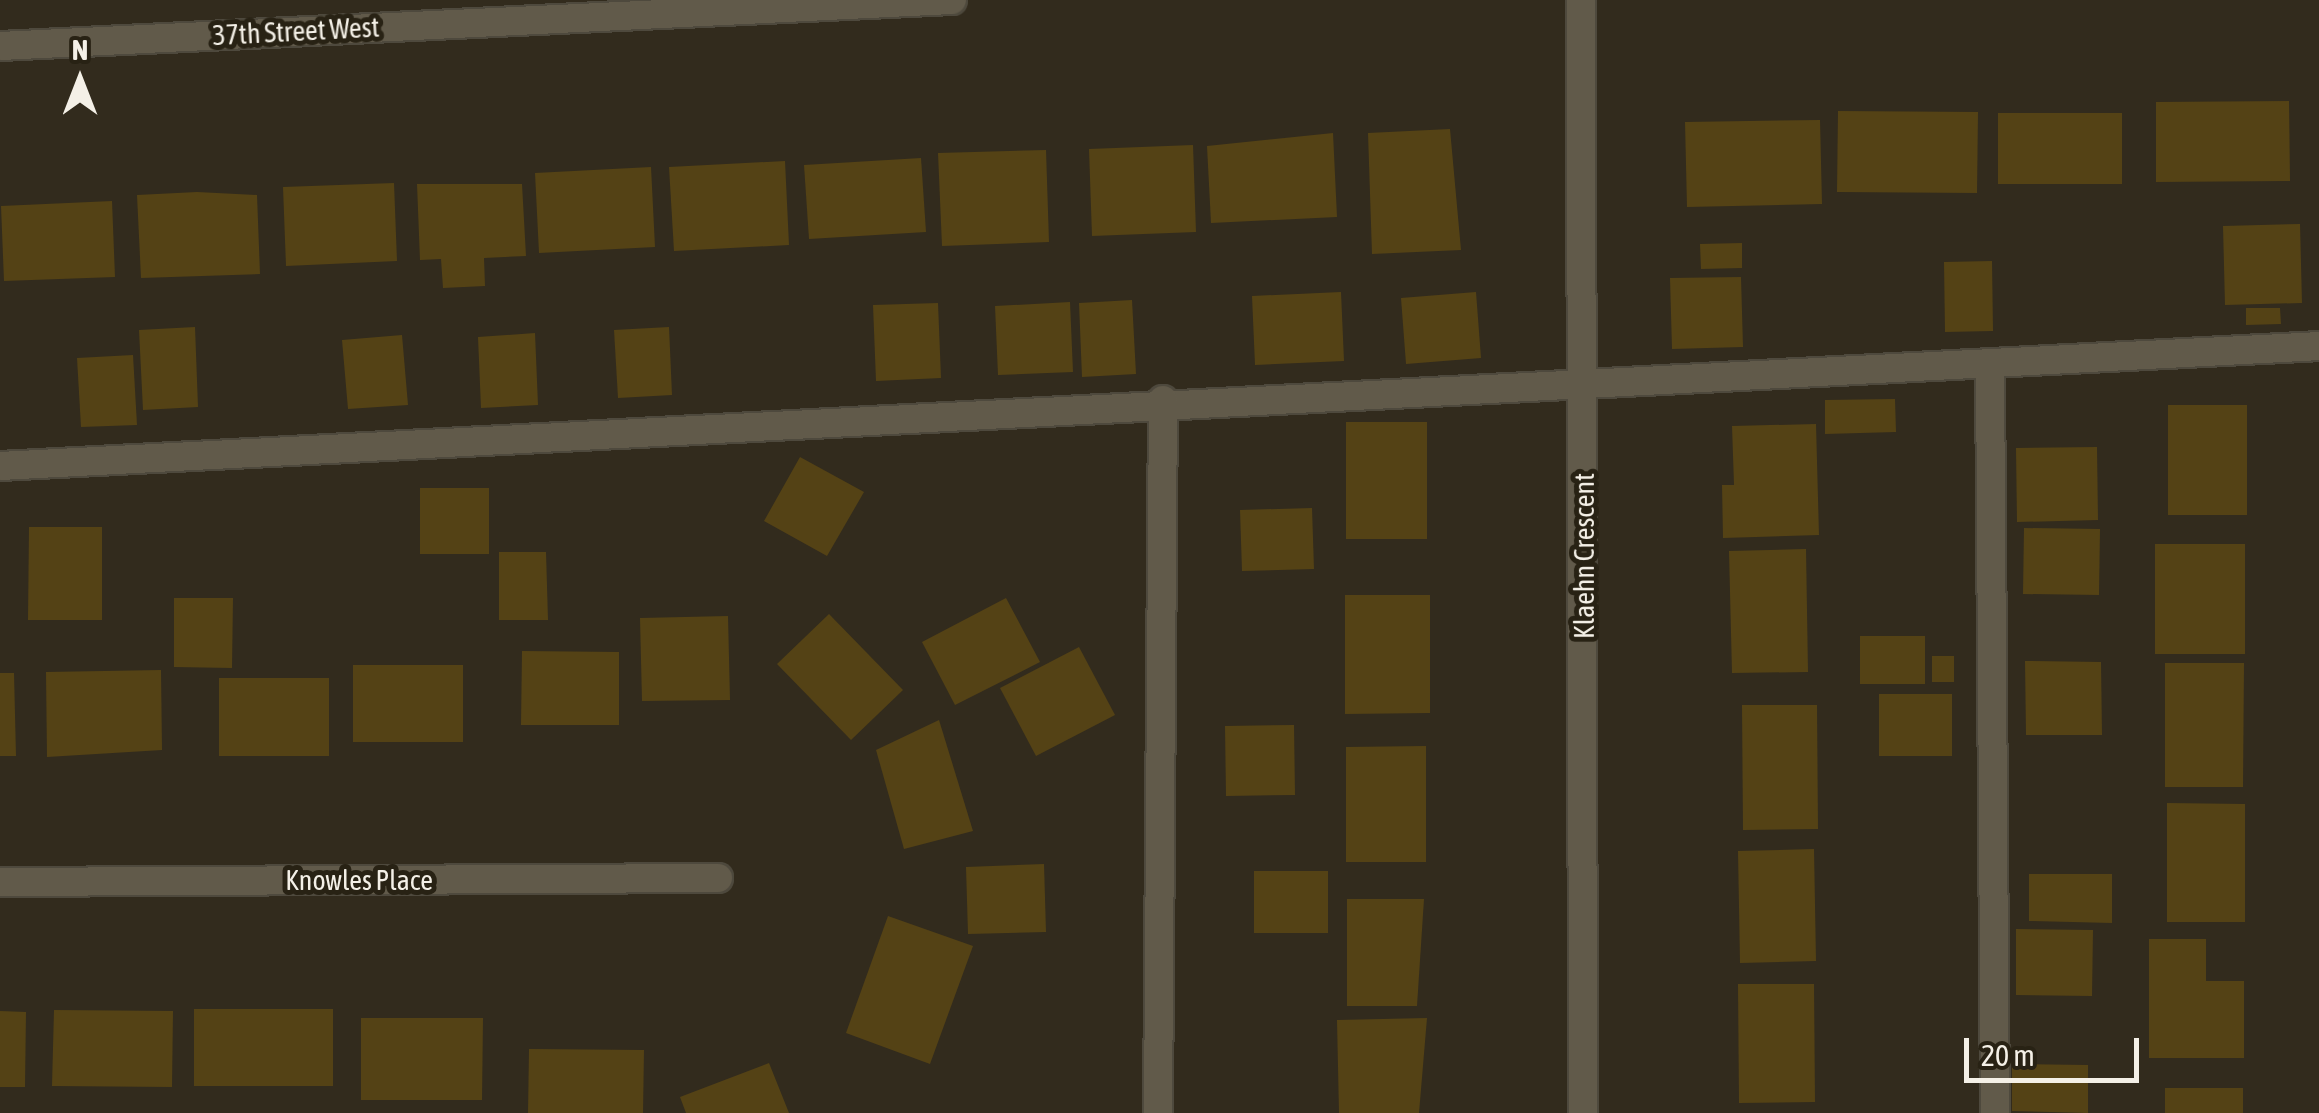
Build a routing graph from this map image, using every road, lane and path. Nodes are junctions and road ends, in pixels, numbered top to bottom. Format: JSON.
{"nodes":[{"id":1,"x":952,"y":0,"type":"edge"},
{"id":2,"x":1581,"y":0,"type":"edge"},
{"id":3,"x":0,"y":46,"type":"edge"},
{"id":4,"x":2319,"y":346,"type":"edge"},
{"id":5,"x":1990,"y":365,"type":"junction"},
{"id":6,"x":1585,"y":385,"type":"junction"},
{"id":7,"x":1163,"y":400,"type":"junction"},
{"id":8,"x":0,"y":466,"type":"edge"},
{"id":9,"x":718,"y":878,"type":"dead end"},
{"id":10,"x":0,"y":882,"type":"edge"},
{"id":11,"x":1158,"y":1113,"type":"edge"},
{"id":12,"x":1583,"y":1113,"type":"edge"},
{"id":13,"x":1995,"y":1113,"type":"edge"}],
"edges":[{"from":1,"to":3,"type":"street","name":"37th Street West"},
{"from":2,"to":6,"type":"street","name":"Klaehn Crescent"},
{"from":4,"to":5,"type":"street"},
{"from":5,"to":6,"type":"street"},
{"from":5,"to":13,"type":"street"},
{"from":6,"to":7,"type":"street"},
{"from":6,"to":12,"type":"street","name":"Klaehn Crescent"},
{"from":7,"to":8,"type":"street"},
{"from":7,"to":11,"type":"street"},
{"from":9,"to":10,"type":"street","name":"Knowles Place"}]}
